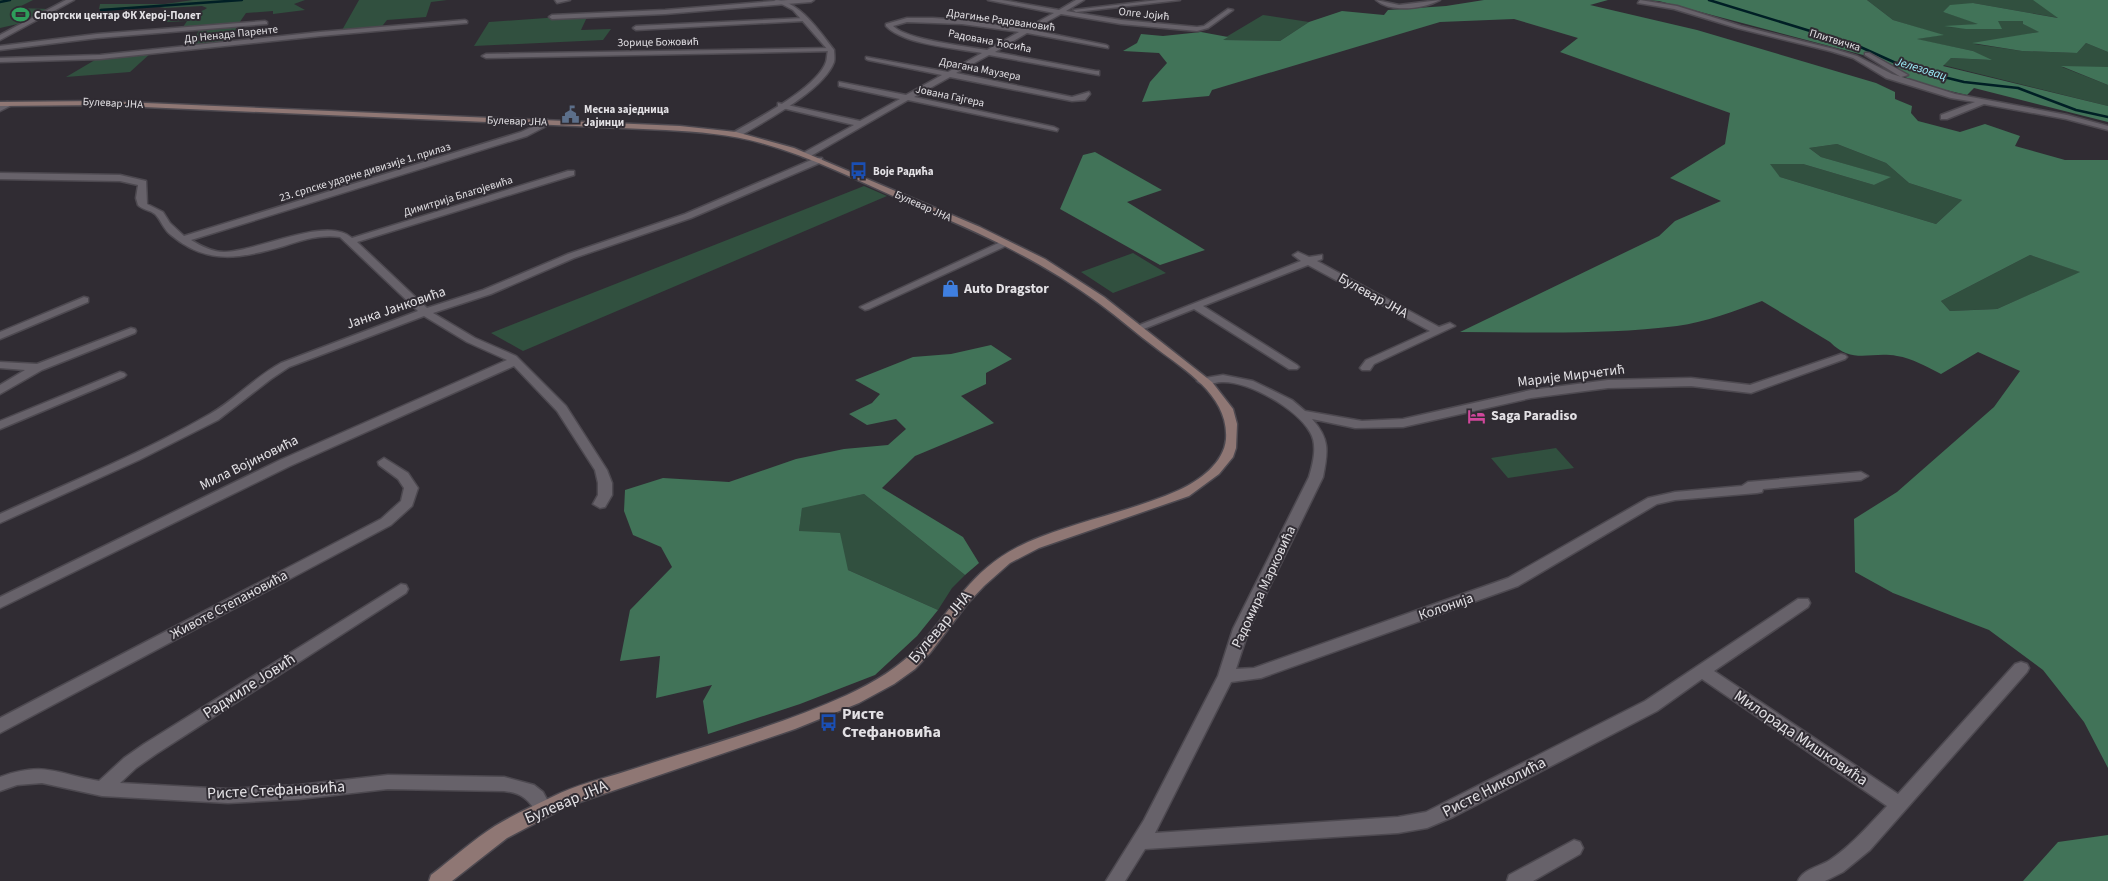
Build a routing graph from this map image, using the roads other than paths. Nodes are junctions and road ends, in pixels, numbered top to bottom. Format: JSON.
{"nodes":[{"id":1,"x":71,"y":0,"type":"edge"},
{"id":2,"x":567,"y":0,"type":"edge"},
{"id":3,"x":811,"y":0,"type":"edge"},
{"id":4,"x":991,"y":0,"type":"edge"},
{"id":5,"x":1081,"y":0,"type":"edge"},
{"id":6,"x":1177,"y":0,"type":"edge"},
{"id":7,"x":1379,"y":0,"type":"edge"},
{"id":8,"x":1437,"y":0,"type":"edge"},
{"id":9,"x":557,"y":1,"type":"edge"},
{"id":10,"x":780,"y":1,"type":"edge"},
{"id":11,"x":1640,"y":2,"type":"dead end"},
{"id":12,"x":1230,"y":10,"type":"dead end"},
{"id":13,"x":1061,"y":11,"type":"junction"},
{"id":14,"x":552,"y":17,"type":"dead end"},
{"id":15,"x":803,"y":19,"type":"junction"},
{"id":16,"x":465,"y":22,"type":"dead end"},
{"id":17,"x":265,"y":23,"type":"dead end"},
{"id":18,"x":893,"y":23,"type":"joint"},
{"id":19,"x":636,"y":28,"type":"dead end"},
{"id":20,"x":1024,"y":32,"type":"junction"},
{"id":21,"x":0,"y":38,"type":"edge"},
{"id":22,"x":1106,"y":47,"type":"dead end"},
{"id":23,"x":0,"y":48,"type":"edge"},
{"id":24,"x":831,"y":50,"type":"junction"},
{"id":25,"x":989,"y":52,"type":"junction"},
{"id":26,"x":1866,"y":53,"type":"dead end"},
{"id":27,"x":486,"y":56,"type":"dead end"},
{"id":28,"x":868,"y":58,"type":"dead end"},
{"id":29,"x":0,"y":60,"type":"edge"},
{"id":30,"x":1096,"y":73,"type":"dead end"},
{"id":31,"x":950,"y":74,"type":"junction"},
{"id":32,"x":842,"y":84,"type":"dead end"},
{"id":33,"x":1928,"y":88,"type":"junction"},
{"id":34,"x":1086,"y":94,"type":"dead end"},
{"id":35,"x":907,"y":98,"type":"junction"},
{"id":36,"x":1982,"y":102,"type":"junction"},
{"id":37,"x":0,"y":104,"type":"edge"},
{"id":38,"x":10,"y":104,"type":"junction"},
{"id":39,"x":782,"y":105,"type":"junction"},
{"id":40,"x":0,"y":109,"type":"edge"},
{"id":41,"x":1944,"y":117,"type":"dead end"},
{"id":42,"x":550,"y":122,"type":"junction"},
{"id":43,"x":862,"y":124,"type":"junction"},
{"id":44,"x":2108,"y":128,"type":"edge"},
{"id":45,"x":1054,"y":129,"type":"dead end"},
{"id":46,"x":737,"y":134,"type":"junction"},
{"id":47,"x":806,"y":155,"type":"junction"},
{"id":48,"x":819,"y":160,"type":"junction"},
{"id":49,"x":572,"y":173,"type":"dead end"},
{"id":50,"x":0,"y":176,"type":"edge"},
{"id":51,"x":185,"y":240,"type":"junction"},
{"id":52,"x":351,"y":241,"type":"junction"},
{"id":53,"x":1005,"y":243,"type":"junction"},
{"id":54,"x":1298,"y":255,"type":"dead end"},
{"id":55,"x":1314,"y":259,"type":"junction"},
{"id":56,"x":84,"y":300,"type":"dead end"},
{"id":57,"x":1196,"y":305,"type":"junction"},
{"id":58,"x":865,"y":307,"type":"dead end"},
{"id":59,"x":426,"y":313,"type":"junction"},
{"id":60,"x":1450,"y":326,"type":"dead end"},
{"id":61,"x":1137,"y":328,"type":"junction"},
{"id":62,"x":132,"y":331,"type":"dead end"},
{"id":63,"x":1438,"y":331,"type":"junction"},
{"id":64,"x":0,"y":336,"type":"edge"},
{"id":65,"x":1841,"y":357,"type":"dead end"},
{"id":66,"x":516,"y":361,"type":"junction"},
{"id":67,"x":0,"y":365,"type":"edge"},
{"id":68,"x":1293,"y":367,"type":"dead end"},
{"id":69,"x":38,"y":368,"type":"junction"},
{"id":70,"x":1366,"y":368,"type":"dead end"},
{"id":71,"x":120,"y":375,"type":"dead end"},
{"id":72,"x":1203,"y":381,"type":"junction"},
{"id":73,"x":0,"y":390,"type":"edge"},
{"id":74,"x":1302,"y":414,"type":"junction"},
{"id":75,"x":0,"y":425,"type":"edge"},
{"id":76,"x":384,"y":462,"type":"dead end"},
{"id":77,"x":1860,"y":476,"type":"dead end"},
{"id":78,"x":1757,"y":489,"type":"dead end"},
{"id":79,"x":1653,"y":501,"type":"junction"},
{"id":80,"x":600,"y":504,"type":"dead end"},
{"id":81,"x":0,"y":519,"type":"edge"},
{"id":82,"x":401,"y":589,"type":"dead end"},
{"id":83,"x":0,"y":603,"type":"edge"},
{"id":84,"x":1803,"y":603,"type":"dead end"},
{"id":85,"x":2021,"y":668,"type":"dead end"},
{"id":86,"x":1702,"y":671,"type":"junction"},
{"id":87,"x":1226,"y":676,"type":"junction"},
{"id":88,"x":0,"y":726,"type":"edge"},
{"id":89,"x":0,"y":784,"type":"edge"},
{"id":90,"x":102,"y":789,"type":"junction"},
{"id":91,"x":1900,"y":805,"type":"junction"},
{"id":92,"x":543,"y":809,"type":"junction"},
{"id":93,"x":1141,"y":841,"type":"junction"},
{"id":94,"x":1574,"y":848,"type":"dead end"},
{"id":95,"x":438,"y":881,"type":"edge"},
{"id":96,"x":1115,"y":881,"type":"edge"},
{"id":97,"x":1516,"y":881,"type":"edge"},
{"id":98,"x":1807,"y":881,"type":"edge"}],
"edges":[{"from":1,"to":21,"type":"street"},
{"from":2,"to":9,"type":"street"},
{"from":3,"to":10,"type":"street"},
{"from":4,"to":13,"type":"street","name":"Олге Јојић"},
{"from":5,"to":13,"type":"street"},
{"from":6,"to":13,"type":"street"},
{"from":7,"to":8,"type":"street"},
{"from":10,"to":14,"type":"street"},
{"from":10,"to":15,"type":"street"},
{"from":11,"to":33,"type":"street","name":"Плитвичка"},
{"from":12,"to":13,"type":"street","name":"Олге Јојић"},
{"from":13,"to":20,"type":"street"},
{"from":15,"to":19,"type":"street"},
{"from":15,"to":24,"type":"street"},
{"from":16,"to":29,"type":"street","name":"Др Ненада Паренте"},
{"from":17,"to":23,"type":"street"},
{"from":18,"to":20,"type":"street","name":"Драгиње Радовановић"},
{"from":18,"to":25,"type":"street","name":"Радована Ћосића"},
{"from":20,"to":22,"type":"street","name":"Драгиње Радовановић"},
{"from":20,"to":25,"type":"street"},
{"from":24,"to":27,"type":"street","name":"Зорице Божовић"},
{"from":24,"to":39,"type":"street"},
{"from":25,"to":30,"type":"street","name":"Радована Ћосића"},
{"from":25,"to":31,"type":"street"},
{"from":26,"to":33,"type":"street"},
{"from":28,"to":31,"type":"street","name":"Драгана Маузера"},
{"from":31,"to":34,"type":"street","name":"Драгана Маузера"},
{"from":31,"to":35,"type":"street"},
{"from":32,"to":35,"type":"street","name":"Јована Гајгера"},
{"from":33,"to":36,"type":"street","name":"Плитвичка"},
{"from":35,"to":43,"type":"street"},
{"from":35,"to":45,"type":"street","name":"Јована Гајгера"},
{"from":36,"to":41,"type":"street"},
{"from":36,"to":44,"type":"street","name":"Плитвичка"},
{"from":37,"to":38,"type":"main road","name":"Булевар ЈНА"},
{"from":38,"to":40,"type":"street"},
{"from":38,"to":42,"type":"main road","name":"Булевар ЈНА"},
{"from":39,"to":43,"type":"street"},
{"from":39,"to":46,"type":"street"},
{"from":42,"to":46,"type":"main road","name":"Булевар ЈНА"},
{"from":42,"to":51,"type":"street","name":"23. српске ударне дивизије 1. прилаз"},
{"from":43,"to":47,"type":"street"},
{"from":46,"to":47,"type":"main road","name":"Булевар ЈНА"},
{"from":47,"to":48,"type":"main road","name":"Булевар ЈНА"},
{"from":48,"to":53,"type":"main road","name":"Булевар ЈНА"},
{"from":48,"to":59,"type":"street","name":"Јанка Јанковића"},
{"from":49,"to":52,"type":"street","name":"Димитрија Благојевића"},
{"from":50,"to":51,"type":"street"},
{"from":51,"to":52,"type":"street"},
{"from":52,"to":59,"type":"street"},
{"from":53,"to":58,"type":"street"},
{"from":53,"to":61,"type":"main road","name":"Булевар ЈНА"},
{"from":54,"to":55,"type":"street","name":"Булевар ЈНА"},
{"from":55,"to":57,"type":"street"},
{"from":55,"to":63,"type":"street","name":"Булевар ЈНА"},
{"from":56,"to":64,"type":"street"},
{"from":57,"to":61,"type":"street"},
{"from":57,"to":68,"type":"street"},
{"from":59,"to":66,"type":"street"},
{"from":59,"to":81,"type":"street","name":"Јанка Јанковића"},
{"from":60,"to":63,"type":"street"},
{"from":61,"to":72,"type":"main road","name":"Булевар ЈНА"},
{"from":62,"to":69,"type":"street"},
{"from":63,"to":70,"type":"street"},
{"from":65,"to":74,"type":"street","name":"Марије Мирчетић"},
{"from":66,"to":80,"type":"street"},
{"from":66,"to":83,"type":"street","name":"Мила Војиновића"},
{"from":67,"to":69,"type":"street"},
{"from":69,"to":73,"type":"street"},
{"from":71,"to":75,"type":"street"},
{"from":72,"to":74,"type":"street","name":"Радомира Марковића"},
{"from":72,"to":92,"type":"main road","name":"Булевар ЈНА"},
{"from":74,"to":87,"type":"street","name":"Радомира Марковића"},
{"from":76,"to":88,"type":"street","name":"Животе Степановића"},
{"from":77,"to":79,"type":"street","name":"Колонија"},
{"from":78,"to":79,"type":"street","name":"Колонија"},
{"from":79,"to":87,"type":"street","name":"Колонија"},
{"from":82,"to":90,"type":"street","name":"Радмиле Јовић"},
{"from":84,"to":86,"type":"street","name":"Ристе Николића"},
{"from":85,"to":91,"type":"street"},
{"from":86,"to":91,"type":"street","name":"Милорада Мишковића"},
{"from":86,"to":93,"type":"street","name":"Ристе Николића"},
{"from":87,"to":93,"type":"street","name":"Радомира Марковића"},
{"from":89,"to":90,"type":"street","name":"Ристе Стефановића"},
{"from":90,"to":92,"type":"street","name":"Ристе Стефановића"},
{"from":91,"to":98,"type":"street"},
{"from":92,"to":95,"type":"main road","name":"Булевар ЈНА"},
{"from":93,"to":96,"type":"street","name":"Радомира Марковића"},
{"from":94,"to":97,"type":"street"}]}
